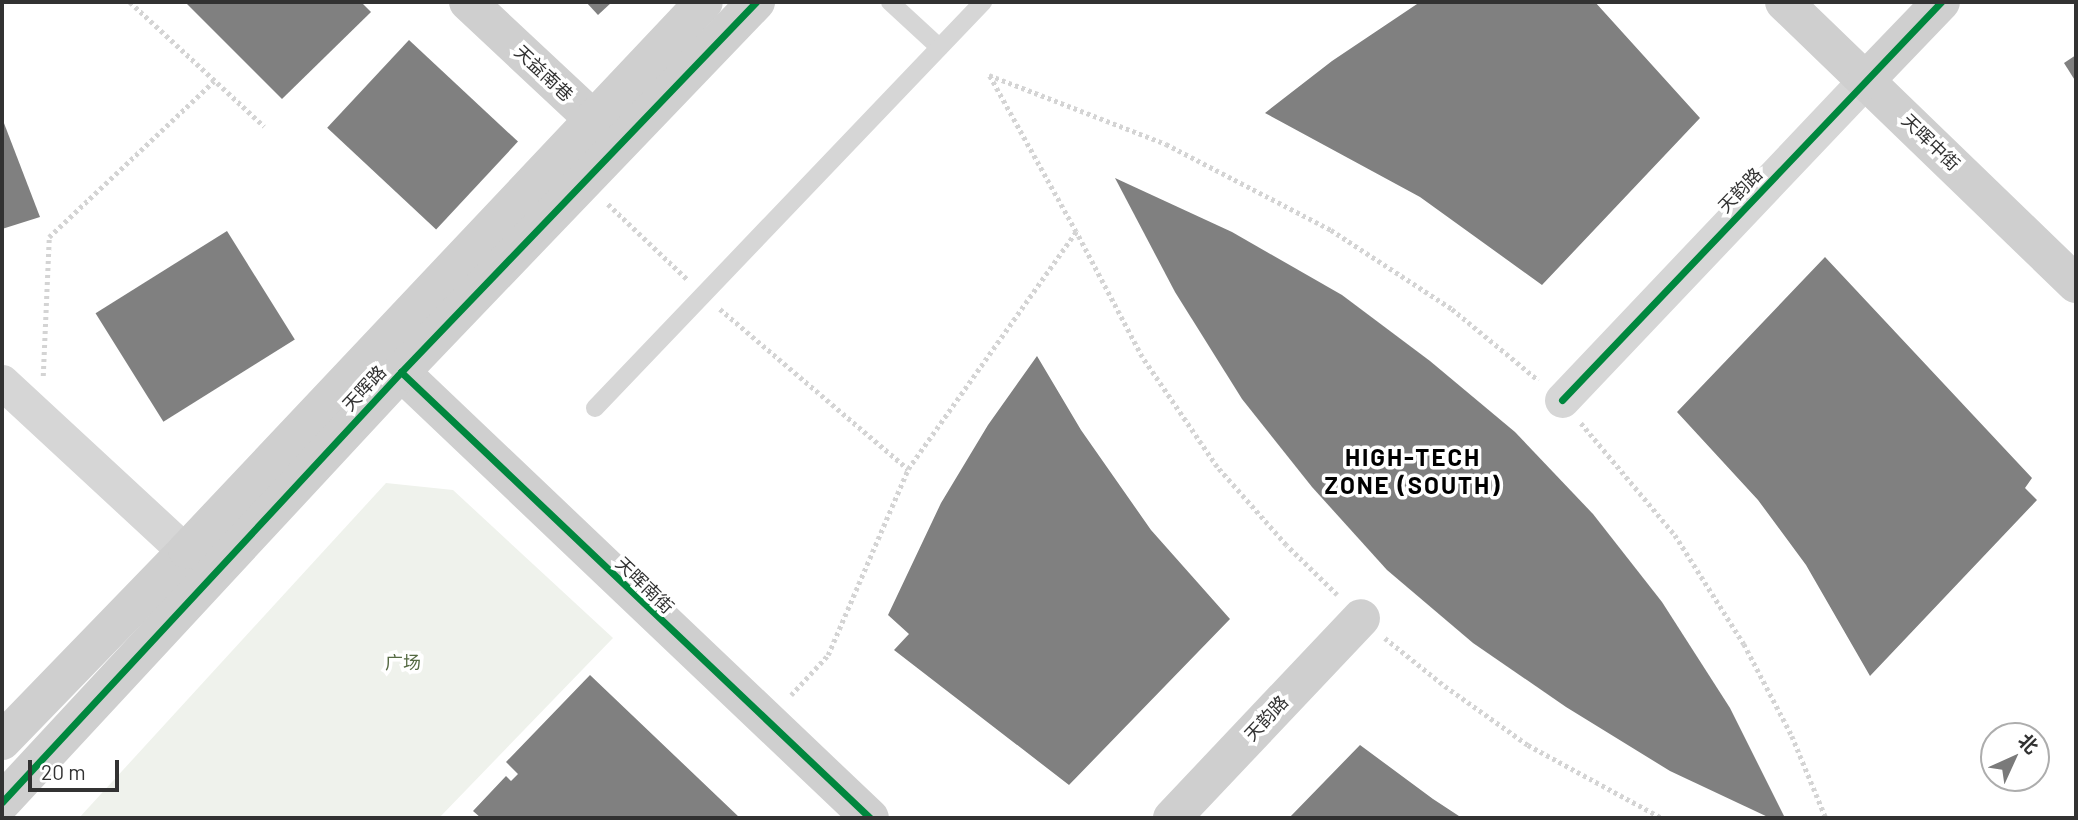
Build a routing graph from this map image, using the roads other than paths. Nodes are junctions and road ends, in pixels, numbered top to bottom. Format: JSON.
{"nodes":[{"id":1,"x":468,"y":2,"type":"edge"},
{"id":2,"x":704,"y":2,"type":"edge"},
{"id":3,"x":756,"y":2,"type":"edge"},
{"id":4,"x":890,"y":2,"type":"edge"},
{"id":5,"x":983,"y":2,"type":"edge"},
{"id":6,"x":1784,"y":2,"type":"edge"},
{"id":7,"x":1941,"y":2,"type":"edge"},
{"id":8,"x":939,"y":47,"type":"junction"},
{"id":9,"x":1866,"y":80,"type":"junction"},
{"id":10,"x":606,"y":131,"type":"junction"},
{"id":11,"x":2076,"y":284,"type":"edge"},
{"id":12,"x":401,"y":372,"type":"junction"},
{"id":13,"x":2,"y":382,"type":"edge"},
{"id":14,"x":1562,"y":400,"type":"road end"},
{"id":15,"x":595,"y":408,"type":"dead end"},
{"id":16,"x":199,"y":563,"type":"junction"},
{"id":17,"x":1360,"y":618,"type":"road end"},
{"id":18,"x":2,"y":741,"type":"edge"},
{"id":19,"x":2,"y":802,"type":"edge"},
{"id":20,"x":870,"y":818,"type":"edge"},
{"id":21,"x":1172,"y":818,"type":"edge"}],
"edges":[{"from":1,"to":10,"type":"street","name":"天益南巷"},
{"from":2,"to":10,"type":"street","name":"天晖路"},
{"from":3,"to":10,"type":"street","name":"天晖路"},
{"from":4,"to":8,"type":"lane"},
{"from":5,"to":8,"type":"lane"},
{"from":6,"to":9,"type":"street","name":"天晖中街"},
{"from":7,"to":9,"type":"street","name":"天韵路"},
{"from":8,"to":15,"type":"lane"},
{"from":9,"to":11,"type":"street","name":"天晖中街"},
{"from":9,"to":14,"type":"street","name":"天韵路"},
{"from":10,"to":12,"type":"street","name":"天晖路"},
{"from":10,"to":16,"type":"street","name":"天晖路"},
{"from":12,"to":16,"type":"street","name":"天晖路"},
{"from":12,"to":20,"type":"street","name":"天晖南街"},
{"from":13,"to":16,"type":"street"},
{"from":16,"to":18,"type":"street","name":"天晖路"},
{"from":16,"to":19,"type":"street","name":"天晖路"},
{"from":17,"to":21,"type":"street","name":"天韵路"}]}
